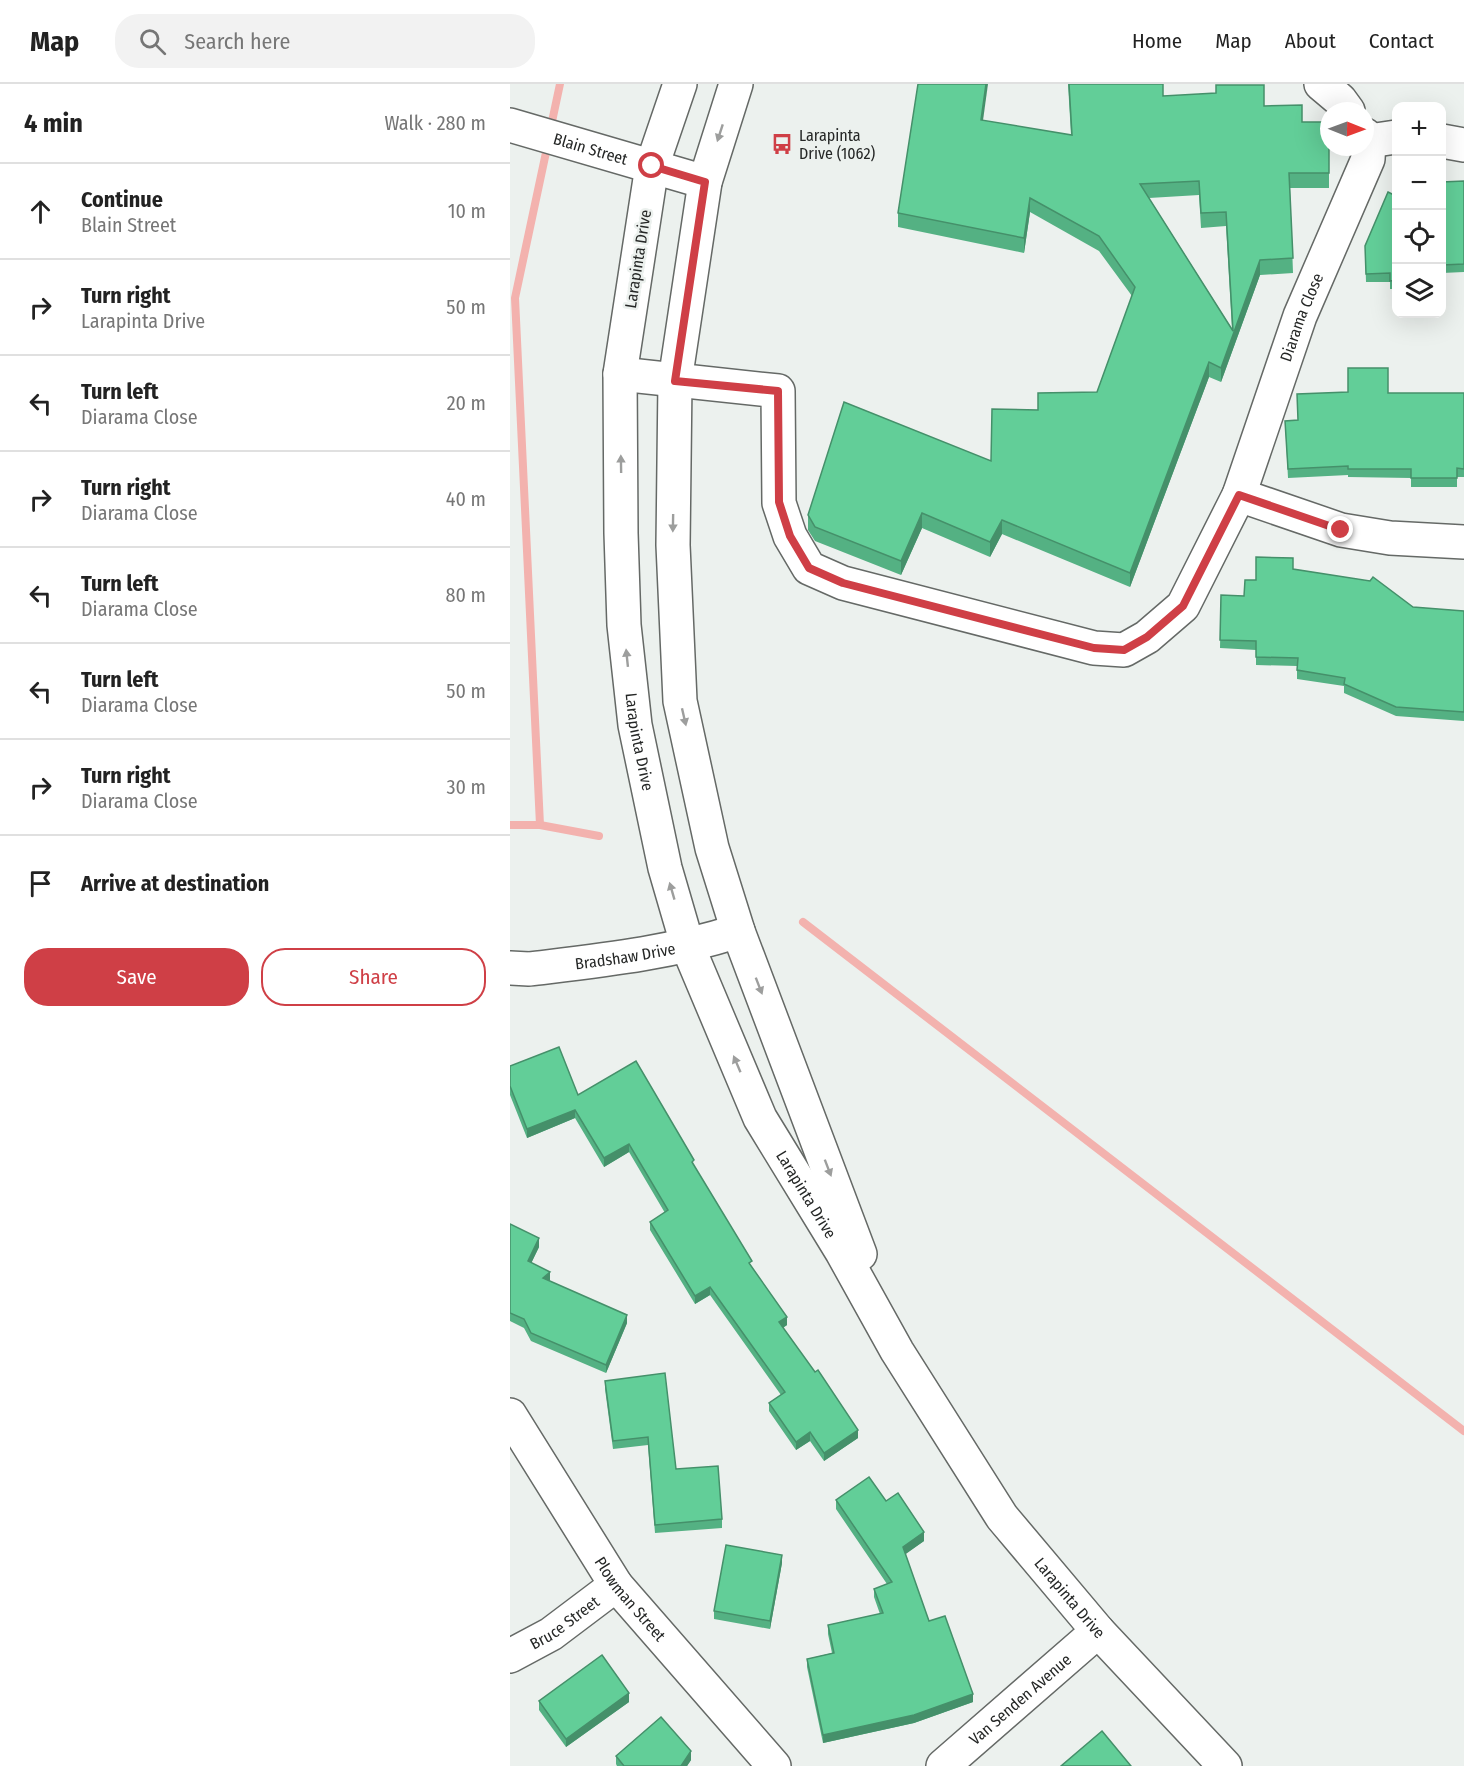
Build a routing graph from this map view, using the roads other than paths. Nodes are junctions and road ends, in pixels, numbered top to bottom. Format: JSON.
{"nodes":[{"id":1,"x":680,"y":84,"type":"edge"},
{"id":2,"x":736,"y":84,"type":"edge"},
{"id":3,"x":1321,"y":84,"type":"edge"},
{"id":4,"x":1341,"y":102,"type":"edge"},
{"id":5,"x":520,"y":128,"type":"edge"},
{"id":6,"x":1377,"y":138,"type":"edge"},
{"id":7,"x":1446,"y":142,"type":"edge"},
{"id":8,"x":1464,"y":145,"type":"edge"},
{"id":9,"x":652,"y":166,"type":"junction"},
{"id":10,"x":705,"y":182,"type":"junction"},
{"id":11,"x":620,"y":374,"type":"junction"},
{"id":12,"x":675,"y":381,"type":"junction"},
{"id":13,"x":1239,"y":495,"type":"junction"},
{"id":14,"x":1464,"y":542,"type":"edge"},
{"id":15,"x":738,"y":931,"type":"junction"},
{"id":16,"x":688,"y":947,"type":"junction"},
{"id":17,"x":510,"y":968,"type":"edge"},
{"id":18,"x":897,"y":1351,"type":"junction"},
{"id":19,"x":510,"y":1415,"type":"edge"},
{"id":20,"x":616,"y":1585,"type":"junction"},
{"id":21,"x":1098,"y":1632,"type":"junction"},
{"id":22,"x":510,"y":1656,"type":"edge"},
{"id":23,"x":774,"y":1766,"type":"edge"},
{"id":24,"x":943,"y":1766,"type":"edge"},
{"id":25,"x":1225,"y":1766,"type":"edge"}],
"edges":[{"from":1,"to":9,"type":"main road","name":"Larapinta Drive"},
{"from":2,"to":10,"type":"main road","name":"Larapinta Drive","one_way":true},
{"from":3,"to":4,"type":"main road"},
{"from":5,"to":9,"type":"main road","name":"Blain Street"},
{"from":6,"to":13,"type":"main road","name":"Diarama Close"},
{"from":7,"to":8,"type":"main road"},
{"from":9,"to":10,"type":"main road","name":"Blain Street"},
{"from":9,"to":11,"type":"main road","name":"Larapinta Drive"},
{"from":10,"to":12,"type":"main road","name":"Larapinta Drive"},
{"from":11,"to":12,"type":"main road","name":"Diarama Close"},
{"from":16,"to":11,"type":"main road","name":"Larapinta Drive","one_way":true},
{"from":12,"to":13,"type":"main road","name":"Diarama Close"},
{"from":12,"to":15,"type":"main road","name":"Larapinta Drive","one_way":true},
{"from":13,"to":14,"type":"main road"},
{"from":15,"to":16,"type":"main road","name":"Bradshaw Drive"},
{"from":15,"to":18,"type":"main road","name":"Larapinta Drive","one_way":true},
{"from":16,"to":17,"type":"main road","name":"Bradshaw Drive"},
{"from":18,"to":16,"type":"main road","name":"Larapinta Drive","one_way":true},
{"from":18,"to":21,"type":"main road","name":"Larapinta Drive"},
{"from":19,"to":20,"type":"main road","name":"Plowman Street"},
{"from":20,"to":22,"type":"main road","name":"Bruce Street"},
{"from":20,"to":23,"type":"main road","name":"Plowman Street"},
{"from":21,"to":24,"type":"main road","name":"Van Senden Avenue"},
{"from":21,"to":25,"type":"main road","name":"Larapinta Drive"}]}
